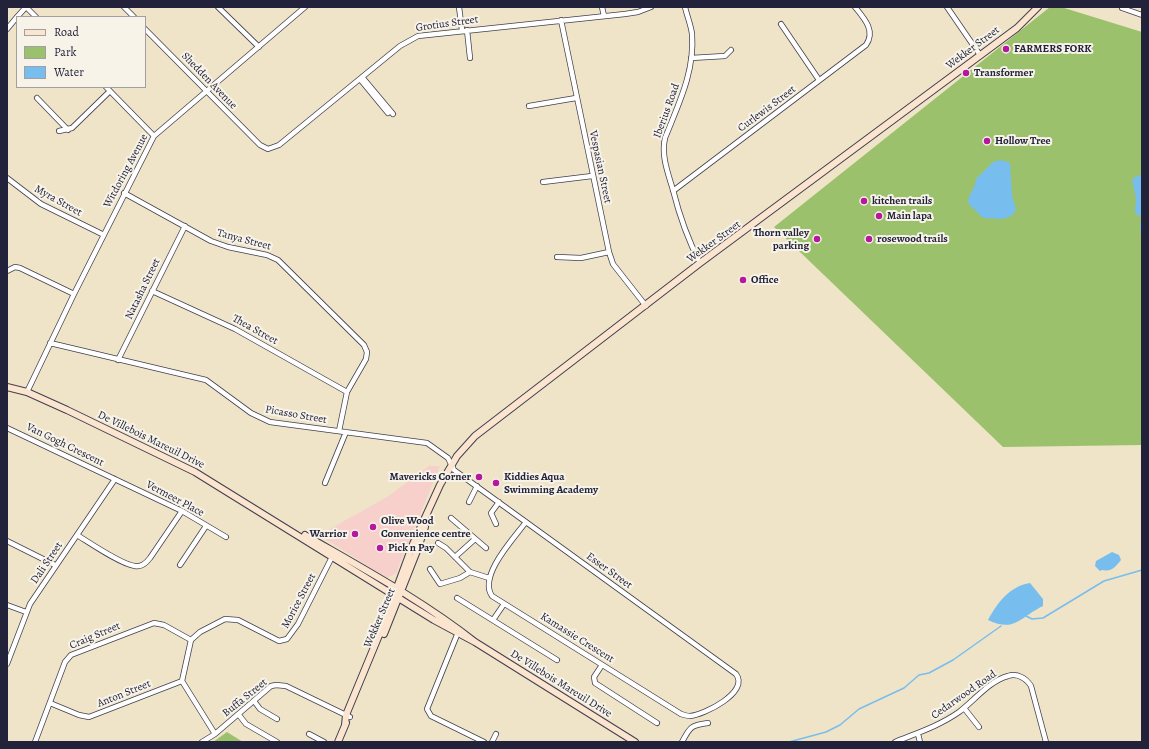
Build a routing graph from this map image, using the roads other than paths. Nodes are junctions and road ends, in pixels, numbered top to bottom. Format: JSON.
{"nodes":[{"id":1,"x":26,"y":7,"type":"edge"},
{"id":2,"x":124,"y":7,"type":"edge"},
{"id":3,"x":218,"y":7,"type":"edge"},
{"id":4,"x":306,"y":7,"type":"edge"},
{"id":5,"x":459,"y":7,"type":"edge"},
{"id":6,"x":602,"y":7,"type":"edge"},
{"id":7,"x":651,"y":7,"type":"edge"},
{"id":8,"x":685,"y":7,"type":"edge"},
{"id":9,"x":855,"y":7,"type":"edge"},
{"id":10,"x":947,"y":7,"type":"edge"},
{"id":11,"x":1038,"y":7,"type":"edge"},
{"id":12,"x":1122,"y":8,"type":"dead end"},
{"id":13,"x":1142,"y":15,"type":"edge"},
{"id":14,"x":18,"y":16,"type":"edge"},
{"id":15,"x":35,"y":16,"type":"edge"},
{"id":16,"x":133,"y":16,"type":"edge"},
{"id":17,"x":604,"y":16,"type":"junction"},
{"id":18,"x":16,"y":18,"type":"edge"},
{"id":19,"x":561,"y":20,"type":"junction"},
{"id":20,"x":781,"y":24,"type":"dead end"},
{"id":21,"x":7,"y":29,"type":"edge"},
{"id":22,"x":146,"y":29,"type":"edge"},
{"id":23,"x":464,"y":30,"type":"junction"},
{"id":24,"x":259,"y":47,"type":"junction"},
{"id":25,"x":731,"y":50,"type":"dead end"},
{"id":26,"x":980,"y":55,"type":"junction"},
{"id":27,"x":470,"y":58,"type":"dead end"},
{"id":28,"x":691,"y":58,"type":"junction"},
{"id":29,"x":361,"y":78,"type":"junction"},
{"id":30,"x":819,"y":80,"type":"junction"},
{"id":31,"x":107,"y":88,"type":"edge"},
{"id":32,"x":110,"y":91,"type":"junction"},
{"id":33,"x":207,"y":91,"type":"junction"},
{"id":34,"x":37,"y":98,"type":"dead end"},
{"id":35,"x":576,"y":98,"type":"junction"},
{"id":36,"x":528,"y":106,"type":"dead end"},
{"id":37,"x":390,"y":114,"type":"dead end"},
{"id":38,"x":68,"y":130,"type":"junction"},
{"id":39,"x":58,"y":131,"type":"dead end"},
{"id":40,"x":154,"y":136,"type":"junction"},
{"id":41,"x":260,"y":146,"type":"joint"},
{"id":42,"x":592,"y":176,"type":"junction"},
{"id":43,"x":7,"y":178,"type":"edge"},
{"id":44,"x":543,"y":182,"type":"dead end"},
{"id":45,"x":673,"y":190,"type":"junction"},
{"id":46,"x":124,"y":193,"type":"junction"},
{"id":47,"x":185,"y":226,"type":"junction"},
{"id":48,"x":104,"y":235,"type":"junction"},
{"id":49,"x":608,"y":252,"type":"junction"},
{"id":50,"x":557,"y":257,"type":"dead end"},
{"id":51,"x":700,"y":263,"type":"junction"},
{"id":52,"x":7,"y":271,"type":"edge"},
{"id":53,"x":152,"y":291,"type":"junction"},
{"id":54,"x":74,"y":294,"type":"junction"},
{"id":55,"x":646,"y":306,"type":"junction"},
{"id":56,"x":50,"y":343,"type":"junction"},
{"id":57,"x":118,"y":360,"type":"junction"},
{"id":58,"x":7,"y":387,"type":"edge"},
{"id":59,"x":27,"y":392,"type":"junction"},
{"id":60,"x":347,"y":392,"type":"junction"},
{"id":61,"x":7,"y":428,"type":"edge"},
{"id":62,"x":339,"y":431,"type":"junction"},
{"id":63,"x":346,"y":432,"type":"junction"},
{"id":64,"x":452,"y":463,"type":"junction"},
{"id":65,"x":115,"y":479,"type":"junction"},
{"id":66,"x":325,"y":483,"type":"dead end"},
{"id":67,"x":477,"y":486,"type":"junction"},
{"id":68,"x":469,"y":502,"type":"dead end"},
{"id":69,"x":499,"y":502,"type":"junction"},
{"id":70,"x":182,"y":511,"type":"junction"},
{"id":71,"x":451,"y":518,"type":"dead end"},
{"id":72,"x":526,"y":522,"type":"junction"},
{"id":73,"x":496,"y":524,"type":"dead end"},
{"id":74,"x":206,"y":526,"type":"junction"},
{"id":75,"x":77,"y":535,"type":"junction"},
{"id":76,"x":226,"y":537,"type":"dead end"},
{"id":77,"x":475,"y":539,"type":"junction"},
{"id":78,"x":7,"y":541,"type":"edge"},
{"id":79,"x":438,"y":543,"type":"dead end"},
{"id":80,"x":486,"y":548,"type":"dead end"},
{"id":81,"x":333,"y":555,"type":"junction"},
{"id":82,"x":455,"y":557,"type":"junction"},
{"id":83,"x":55,"y":565,"type":"junction"},
{"id":84,"x":180,"y":565,"type":"dead end"},
{"id":85,"x":430,"y":569,"type":"dead end"},
{"id":86,"x":470,"y":572,"type":"junction"},
{"id":87,"x":489,"y":578,"type":"junction"},
{"id":88,"x":398,"y":594,"type":"junction"},
{"id":89,"x":457,"y":598,"type":"dead end"},
{"id":90,"x":504,"y":604,"type":"junction"},
{"id":91,"x":7,"y":605,"type":"edge"},
{"id":92,"x":26,"y":612,"type":"junction"},
{"id":93,"x":493,"y":620,"type":"junction"},
{"id":94,"x":458,"y":631,"type":"junction"},
{"id":95,"x":191,"y":640,"type":"junction"},
{"id":96,"x":557,"y":660,"type":"dead end"},
{"id":97,"x":7,"y":664,"type":"edge"},
{"id":98,"x":602,"y":665,"type":"junction"},
{"id":99,"x":182,"y":681,"type":"junction"},
{"id":100,"x":254,"y":701,"type":"junction"},
{"id":101,"x":50,"y":703,"type":"junction"},
{"id":102,"x":964,"y":708,"type":"junction"},
{"id":103,"x":239,"y":715,"type":"junction"},
{"id":104,"x":348,"y":716,"type":"junction"},
{"id":105,"x":691,"y":716,"type":"junction"},
{"id":106,"x":277,"y":719,"type":"dead end"},
{"id":107,"x":657,"y":723,"type":"dead end"},
{"id":108,"x":708,"y":723,"type":"dead end"},
{"id":109,"x":694,"y":725,"type":"junction"},
{"id":110,"x":979,"y":727,"type":"dead end"},
{"id":111,"x":216,"y":734,"type":"junction"},
{"id":112,"x":309,"y":734,"type":"dead end"},
{"id":113,"x":496,"y":734,"type":"dead end"},
{"id":114,"x":918,"y":734,"type":"junction"},
{"id":115,"x":35,"y":742,"type":"edge"},
{"id":116,"x":202,"y":742,"type":"edge"},
{"id":117,"x":278,"y":742,"type":"edge"},
{"id":118,"x":324,"y":742,"type":"edge"},
{"id":119,"x":338,"y":742,"type":"edge"},
{"id":120,"x":484,"y":742,"type":"edge"},
{"id":121,"x":492,"y":742,"type":"edge"},
{"id":122,"x":636,"y":742,"type":"edge"},
{"id":123,"x":682,"y":742,"type":"edge"},
{"id":124,"x":895,"y":742,"type":"edge"},
{"id":125,"x":920,"y":742,"type":"edge"},
{"id":126,"x":1046,"y":742,"type":"edge"}],
"edges":[{"from":1,"to":14,"type":"street"},
{"from":1,"to":15,"type":"street"},
{"from":2,"to":16,"type":"street"},
{"from":3,"to":24,"type":"street"},
{"from":4,"to":24,"type":"street","name":"Witdoring Avenue"},
{"from":5,"to":23,"type":"street"},
{"from":6,"to":17,"type":"street"},
{"from":7,"to":17,"type":"street","name":"Grotius Street"},
{"from":8,"to":28,"type":"street","name":"Iberius Road"},
{"from":9,"to":30,"type":"street","name":"Curlewis Street"},
{"from":10,"to":26,"type":"street"},
{"from":11,"to":26,"type":"street","name":"Wekker Street"},
{"from":12,"to":13,"type":"street"},
{"from":17,"to":19,"type":"street","name":"Grotius Street"},
{"from":18,"to":21,"type":"street"},
{"from":19,"to":23,"type":"street","name":"Grotius Street"},
{"from":19,"to":35,"type":"street","name":"Vespasian Street"},
{"from":20,"to":30,"type":"street"},
{"from":22,"to":33,"type":"street","name":"Shedden Avenue"},
{"from":23,"to":27,"type":"street"},
{"from":23,"to":29,"type":"street","name":"Grotius Street"},
{"from":24,"to":33,"type":"street","name":"Witdoring Avenue"},
{"from":25,"to":28,"type":"street"},
{"from":26,"to":51,"type":"street","name":"Wekker Street"},
{"from":28,"to":45,"type":"street","name":"Iberius Road"},
{"from":29,"to":37,"type":"street"},
{"from":29,"to":41,"type":"street","name":"Grotius Street"},
{"from":30,"to":45,"type":"street","name":"Curlewis Street"},
{"from":31,"to":32,"type":"street"},
{"from":32,"to":38,"type":"street"},
{"from":32,"to":40,"type":"street"},
{"from":33,"to":40,"type":"street","name":"Witdoring Avenue"},
{"from":33,"to":41,"type":"street","name":"Shedden Avenue"},
{"from":34,"to":38,"type":"street"},
{"from":35,"to":36,"type":"street"},
{"from":35,"to":42,"type":"street","name":"Vespasian Street"},
{"from":38,"to":39,"type":"street"},
{"from":40,"to":46,"type":"street","name":"Witdoring Avenue"},
{"from":42,"to":44,"type":"street"},
{"from":42,"to":49,"type":"street","name":"Vespasian Street"},
{"from":43,"to":48,"type":"street","name":"Myra Street"},
{"from":45,"to":51,"type":"street","name":"Iberius Road"},
{"from":46,"to":47,"type":"street","name":"Tanya Street"},
{"from":46,"to":48,"type":"street","name":"Witdoring Avenue"},
{"from":47,"to":53,"type":"street","name":"Natasha Street"},
{"from":47,"to":60,"type":"street","name":"Tanya Street"},
{"from":48,"to":54,"type":"street","name":"Witdoring Avenue"},
{"from":49,"to":50,"type":"street"},
{"from":49,"to":55,"type":"street","name":"Vespasian Street"},
{"from":51,"to":55,"type":"street","name":"Wekker Street"},
{"from":52,"to":54,"type":"street"},
{"from":53,"to":57,"type":"street","name":"Natasha Street"},
{"from":53,"to":60,"type":"street","name":"Thea Street"},
{"from":54,"to":56,"type":"street","name":"Witdoring Avenue"},
{"from":55,"to":64,"type":"street","name":"Wekker Street"},
{"from":56,"to":57,"type":"street","name":"Picasso Street"},
{"from":56,"to":59,"type":"street","name":"Witdoring Avenue"},
{"from":57,"to":62,"type":"street","name":"Picasso Street"},
{"from":58,"to":59,"type":"street","name":"De Villebois Mareuil Drive"},
{"from":59,"to":81,"type":"street","name":"De Villebois Mareuil Drive"},
{"from":60,"to":62,"type":"street"},
{"from":61,"to":65,"type":"street","name":"Van Gogh Crescent"},
{"from":62,"to":63,"type":"street","name":"Picasso Street"},
{"from":63,"to":64,"type":"street","name":"Picasso Street"},
{"from":63,"to":66,"type":"street"},
{"from":64,"to":67,"type":"street","name":"Esser Street"},
{"from":64,"to":88,"type":"street","name":"Wekker Street"},
{"from":65,"to":70,"type":"street","name":"Vermeer Place"},
{"from":65,"to":75,"type":"street","name":"Dali Street"},
{"from":67,"to":68,"type":"street"},
{"from":67,"to":69,"type":"street","name":"Esser Street"},
{"from":69,"to":72,"type":"street","name":"Esser Street"},
{"from":69,"to":73,"type":"street"},
{"from":70,"to":74,"type":"street","name":"Vermeer Place"},
{"from":70,"to":75,"type":"street"},
{"from":71,"to":77,"type":"street"},
{"from":72,"to":87,"type":"street"},
{"from":72,"to":105,"type":"street","name":"Esser Street"},
{"from":74,"to":76,"type":"street","name":"Vermeer Place"},
{"from":74,"to":84,"type":"street"},
{"from":75,"to":83,"type":"street","name":"Dali Street"},
{"from":77,"to":80,"type":"street"},
{"from":77,"to":82,"type":"street"},
{"from":78,"to":83,"type":"street"},
{"from":79,"to":82,"type":"street"},
{"from":81,"to":88,"type":"street","name":"De Villebois Mareuil Drive"},
{"from":81,"to":95,"type":"street","name":"Morice Street"},
{"from":82,"to":86,"type":"street"},
{"from":83,"to":92,"type":"street","name":"Dali Street"},
{"from":85,"to":86,"type":"street"},
{"from":86,"to":87,"type":"street"},
{"from":87,"to":90,"type":"street","name":"Kamassie Crescent"},
{"from":88,"to":94,"type":"street","name":"De Villebois Mareuil Drive"},
{"from":88,"to":104,"type":"street","name":"Wekker Street"},
{"from":89,"to":93,"type":"street"},
{"from":90,"to":93,"type":"street"},
{"from":90,"to":98,"type":"street","name":"Kamassie Crescent"},
{"from":91,"to":92,"type":"street"},
{"from":92,"to":97,"type":"street","name":"Dali Street"},
{"from":93,"to":96,"type":"street"},
{"from":94,"to":120,"type":"street"},
{"from":94,"to":122,"type":"street","name":"De Villebois Mareuil Drive"},
{"from":95,"to":99,"type":"street"},
{"from":95,"to":101,"type":"street","name":"Craig Street"},
{"from":98,"to":105,"type":"street","name":"Kamassie Crescent"},
{"from":98,"to":107,"type":"street"},
{"from":99,"to":101,"type":"street","name":"Anton Street"},
{"from":99,"to":111,"type":"street"},
{"from":100,"to":103,"type":"street","name":"Buffa Street"},
{"from":100,"to":104,"type":"street","name":"Buffa Street"},
{"from":100,"to":106,"type":"street"},
{"from":101,"to":115,"type":"street","name":"Craig Street"},
{"from":102,"to":110,"type":"street"},
{"from":102,"to":114,"type":"street","name":"Cedarwood Road"},
{"from":102,"to":126,"type":"street","name":"Cedarwood Road"},
{"from":103,"to":111,"type":"street","name":"Buffa Street"},
{"from":103,"to":117,"type":"street"},
{"from":104,"to":119,"type":"street","name":"Wekker Street"},
{"from":105,"to":109,"type":"street"},
{"from":108,"to":109,"type":"street"},
{"from":109,"to":123,"type":"street"},
{"from":111,"to":116,"type":"street","name":"Buffa Street"},
{"from":112,"to":118,"type":"street"},
{"from":113,"to":121,"type":"street"},
{"from":114,"to":124,"type":"street","name":"Cedarwood Road"},
{"from":114,"to":125,"type":"street"}]}
